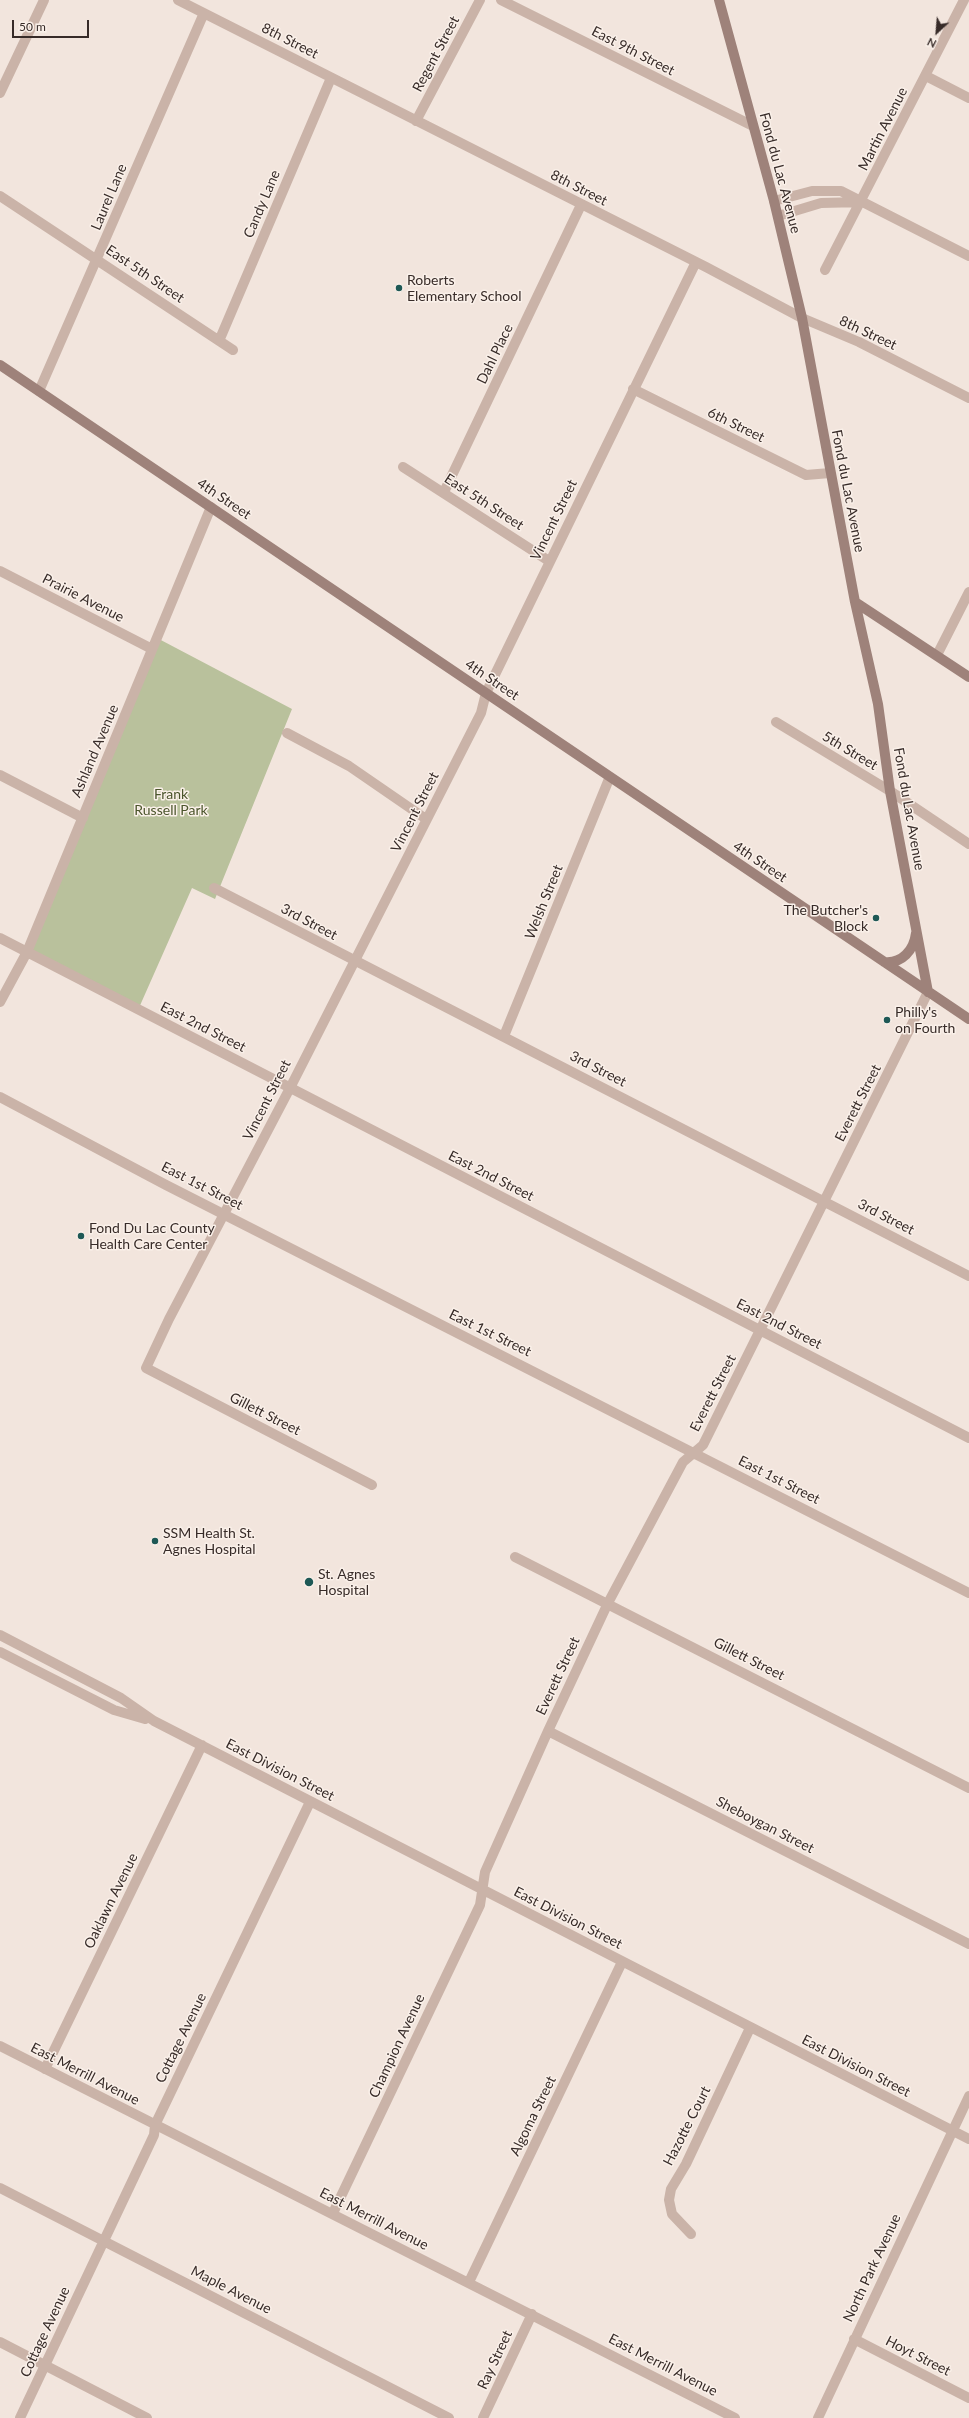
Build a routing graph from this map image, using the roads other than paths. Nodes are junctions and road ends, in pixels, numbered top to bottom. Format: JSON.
{"nodes":[{"id":1,"x":44,"y":0,"type":"edge"},
{"id":2,"x":178,"y":0,"type":"edge"},
{"id":3,"x":480,"y":0,"type":"edge"},
{"id":4,"x":501,"y":0,"type":"edge"},
{"id":5,"x":719,"y":0,"type":"edge"},
{"id":6,"x":964,"y":0,"type":"edge"},
{"id":7,"x":204,"y":13,"type":"junction"},
{"id":8,"x":926,"y":76,"type":"junction"},
{"id":9,"x":331,"y":78,"type":"junction"},
{"id":10,"x":0,"y":93,"type":"edge"},
{"id":11,"x":969,"y":98,"type":"edge"},
{"id":12,"x":416,"y":121,"type":"junction"},
{"id":13,"x":753,"y":126,"type":"junction"},
{"id":14,"x":0,"y":196,"type":"edge"},
{"id":15,"x":774,"y":201,"type":"junction"},
{"id":16,"x":862,"y":202,"type":"junction"},
{"id":17,"x":582,"y":205,"type":"junction"},
{"id":18,"x":778,"y":216,"type":"junction"},
{"id":19,"x":969,"y":256,"type":"edge"},
{"id":20,"x":98,"y":259,"type":"junction"},
{"id":21,"x":696,"y":262,"type":"junction"},
{"id":22,"x":825,"y":270,"type":"dead end"},
{"id":23,"x":802,"y":318,"type":"junction"},
{"id":24,"x":219,"y":341,"type":"junction"},
{"id":25,"x":233,"y":350,"type":"dead end"},
{"id":26,"x":0,"y":366,"type":"edge"},
{"id":27,"x":633,"y":389,"type":"junction"},
{"id":28,"x":39,"y":391,"type":"junction"},
{"id":29,"x":969,"y":398,"type":"edge"},
{"id":30,"x":404,"y":467,"type":"dead end"},
{"id":31,"x":830,"y":473,"type":"junction"},
{"id":32,"x":444,"y":492,"type":"junction"},
{"id":33,"x":211,"y":507,"type":"junction"},
{"id":34,"x":549,"y":561,"type":"junction"},
{"id":35,"x":0,"y":571,"type":"edge"},
{"id":36,"x":969,"y":592,"type":"edge"},
{"id":37,"x":855,"y":602,"type":"junction"},
{"id":38,"x":152,"y":649,"type":"junction"},
{"id":39,"x":937,"y":655,"type":"junction"},
{"id":40,"x":969,"y":677,"type":"edge"},
{"id":41,"x":486,"y":693,"type":"junction"},
{"id":42,"x":776,"y":722,"type":"dead end"},
{"id":43,"x":287,"y":733,"type":"dead end"},
{"id":44,"x":0,"y":775,"type":"edge"},
{"id":45,"x":609,"y":779,"type":"junction"},
{"id":46,"x":890,"y":792,"type":"junction"},
{"id":47,"x":82,"y":818,"type":"junction"},
{"id":48,"x":426,"y":819,"type":"junction"},
{"id":49,"x":969,"y":844,"type":"edge"},
{"id":50,"x":214,"y":888,"type":"dead end"},
{"id":51,"x":916,"y":929,"type":"junction"},
{"id":52,"x":0,"y":938,"type":"edge"},
{"id":53,"x":27,"y":952,"type":"junction"},
{"id":54,"x":354,"y":962,"type":"junction"},
{"id":55,"x":884,"y":962,"type":"junction"},
{"id":56,"x":928,"y":992,"type":"junction"},
{"id":57,"x":0,"y":1002,"type":"edge"},
{"id":58,"x":969,"y":1019,"type":"edge"},
{"id":59,"x":504,"y":1036,"type":"junction"},
{"id":60,"x":290,"y":1088,"type":"junction"},
{"id":61,"x":0,"y":1097,"type":"edge"},
{"id":62,"x":824,"y":1201,"type":"junction"},
{"id":63,"x":223,"y":1213,"type":"junction"},
{"id":64,"x":969,"y":1276,"type":"edge"},
{"id":65,"x":760,"y":1330,"type":"junction"},
{"id":66,"x":146,"y":1368,"type":"joint"},
{"id":67,"x":969,"y":1438,"type":"edge"},
{"id":68,"x":692,"y":1452,"type":"junction"},
{"id":69,"x":372,"y":1485,"type":"dead end"},
{"id":70,"x":515,"y":1557,"type":"dead end"},
{"id":71,"x":969,"y":1593,"type":"edge"},
{"id":72,"x":608,"y":1603,"type":"junction"},
{"id":73,"x":0,"y":1635,"type":"edge"},
{"id":74,"x":0,"y":1652,"type":"edge"},
{"id":75,"x":154,"y":1721,"type":"junction"},
{"id":76,"x":548,"y":1731,"type":"junction"},
{"id":77,"x":202,"y":1745,"type":"junction"},
{"id":78,"x":969,"y":1788,"type":"edge"},
{"id":79,"x":310,"y":1802,"type":"junction"},
{"id":80,"x":483,"y":1891,"type":"junction"},
{"id":81,"x":969,"y":1944,"type":"edge"},
{"id":82,"x":622,"y":1962,"type":"junction"},
{"id":83,"x":750,"y":2028,"type":"junction"},
{"id":84,"x":0,"y":2046,"type":"edge"},
{"id":85,"x":45,"y":2070,"type":"junction"},
{"id":86,"x":969,"y":2096,"type":"edge"},
{"id":87,"x":155,"y":2125,"type":"junction"},
{"id":88,"x":952,"y":2131,"type":"junction"},
{"id":89,"x":969,"y":2139,"type":"edge"},
{"id":90,"x":0,"y":2188,"type":"edge"},
{"id":91,"x":333,"y":2213,"type":"junction"},
{"id":92,"x":691,"y":2234,"type":"dead end"},
{"id":93,"x":104,"y":2241,"type":"junction"},
{"id":94,"x":469,"y":2282,"type":"junction"},
{"id":95,"x":532,"y":2314,"type":"junction"},
{"id":96,"x":854,"y":2339,"type":"junction"},
{"id":97,"x":0,"y":2342,"type":"edge"},
{"id":98,"x":45,"y":2364,"type":"junction"},
{"id":99,"x":969,"y":2398,"type":"edge"},
{"id":100,"x":20,"y":2418,"type":"edge"},
{"id":101,"x":148,"y":2418,"type":"edge"},
{"id":102,"x":448,"y":2418,"type":"edge"},
{"id":103,"x":483,"y":2418,"type":"edge"},
{"id":104,"x":735,"y":2418,"type":"edge"},
{"id":105,"x":818,"y":2418,"type":"edge"}],
"edges":[{"from":1,"to":10,"type":"street"},
{"from":2,"to":7,"type":"street","name":"8th Street"},
{"from":3,"to":12,"type":"street","name":"Regent Street"},
{"from":4,"to":13,"type":"street","name":"East 9th Street"},
{"from":5,"to":13,"type":"street","name":"Fond du Lac Avenue"},
{"from":6,"to":8,"type":"street","name":"Martin Avenue"},
{"from":7,"to":9,"type":"street","name":"8th Street"},
{"from":7,"to":20,"type":"street","name":"Laurel Lane"},
{"from":8,"to":11,"type":"street"},
{"from":8,"to":16,"type":"street","name":"Martin Avenue"},
{"from":9,"to":12,"type":"street","name":"8th Street"},
{"from":9,"to":24,"type":"street","name":"Candy Lane"},
{"from":12,"to":17,"type":"street","name":"8th Street"},
{"from":13,"to":15,"type":"street","name":"Fond du Lac Avenue"},
{"from":14,"to":20,"type":"street","name":"East 5th Street"},
{"from":15,"to":16,"type":"street"},
{"from":15,"to":18,"type":"street","name":"Fond du Lac Avenue"},
{"from":16,"to":18,"type":"street"},
{"from":16,"to":19,"type":"street"},
{"from":16,"to":22,"type":"street","name":"Martin Avenue"},
{"from":17,"to":21,"type":"street","name":"8th Street"},
{"from":17,"to":32,"type":"street","name":"Dahl Place"},
{"from":18,"to":23,"type":"street","name":"Fond du Lac Avenue"},
{"from":20,"to":24,"type":"street","name":"East 5th Street"},
{"from":20,"to":28,"type":"street","name":"Laurel Lane"},
{"from":21,"to":23,"type":"street","name":"8th Street"},
{"from":21,"to":27,"type":"street","name":"Vincent Street"},
{"from":23,"to":29,"type":"street","name":"8th Street"},
{"from":23,"to":31,"type":"street","name":"Fond du Lac Avenue"},
{"from":24,"to":25,"type":"street","name":"East 5th Street"},
{"from":26,"to":28,"type":"street","name":"4th Street"},
{"from":27,"to":31,"type":"street","name":"6th Street"},
{"from":27,"to":34,"type":"street","name":"Vincent Street"},
{"from":28,"to":33,"type":"street","name":"4th Street"},
{"from":30,"to":32,"type":"street","name":"East 5th Street"},
{"from":31,"to":37,"type":"street","name":"Fond du Lac Avenue"},
{"from":32,"to":34,"type":"street","name":"East 5th Street"},
{"from":33,"to":38,"type":"street","name":"Ashland Avenue"},
{"from":33,"to":41,"type":"street","name":"4th Street"},
{"from":34,"to":41,"type":"street","name":"Vincent Street"},
{"from":35,"to":38,"type":"street","name":"Prairie Avenue"},
{"from":36,"to":39,"type":"street"},
{"from":37,"to":39,"type":"street"},
{"from":37,"to":46,"type":"street","name":"Fond du Lac Avenue"},
{"from":38,"to":47,"type":"street","name":"Ashland Avenue"},
{"from":39,"to":40,"type":"street"},
{"from":41,"to":45,"type":"street","name":"4th Street"},
{"from":41,"to":48,"type":"street","name":"Vincent Street"},
{"from":42,"to":46,"type":"street","name":"5th Street"},
{"from":43,"to":48,"type":"street"},
{"from":44,"to":47,"type":"street"},
{"from":45,"to":55,"type":"street","name":"4th Street"},
{"from":45,"to":59,"type":"street","name":"Welsh Street"},
{"from":46,"to":49,"type":"street","name":"5th Street"},
{"from":46,"to":51,"type":"street","name":"Fond du Lac Avenue"},
{"from":47,"to":53,"type":"street","name":"Ashland Avenue"},
{"from":48,"to":54,"type":"street","name":"Vincent Street"},
{"from":50,"to":54,"type":"street","name":"3rd Street"},
{"from":51,"to":55,"type":"street"},
{"from":51,"to":56,"type":"street","name":"Fond du Lac Avenue"},
{"from":52,"to":53,"type":"street","name":"East 2nd Street"},
{"from":53,"to":57,"type":"street","name":"Ashland Avenue"},
{"from":53,"to":60,"type":"street","name":"East 2nd Street"},
{"from":54,"to":59,"type":"street","name":"3rd Street"},
{"from":54,"to":60,"type":"street","name":"Vincent Street"},
{"from":55,"to":56,"type":"street","name":"4th Street"},
{"from":56,"to":58,"type":"street","name":"4th Street"},
{"from":56,"to":62,"type":"street","name":"Everett Street"},
{"from":59,"to":62,"type":"street","name":"3rd Street"},
{"from":60,"to":63,"type":"street","name":"Vincent Street"},
{"from":60,"to":65,"type":"street","name":"East 2nd Street"},
{"from":61,"to":63,"type":"street","name":"East 1st Street"},
{"from":62,"to":64,"type":"street","name":"3rd Street"},
{"from":62,"to":65,"type":"street","name":"Everett Street"},
{"from":63,"to":66,"type":"street","name":"Vincent Street"},
{"from":63,"to":68,"type":"street","name":"East 1st Street"},
{"from":65,"to":67,"type":"street","name":"East 2nd Street"},
{"from":65,"to":68,"type":"street","name":"Everett Street"},
{"from":66,"to":69,"type":"street","name":"Gillett Street"},
{"from":68,"to":71,"type":"street","name":"East 1st Street"},
{"from":68,"to":72,"type":"street","name":"Everett Street"},
{"from":70,"to":72,"type":"street","name":"Gillett Street"},
{"from":72,"to":76,"type":"street","name":"Everett Street"},
{"from":72,"to":78,"type":"street","name":"Gillett Street"},
{"from":73,"to":75,"type":"street","name":"East Division Street"},
{"from":74,"to":75,"type":"street","name":"East Division Street"},
{"from":75,"to":77,"type":"street","name":"East Division Street"},
{"from":76,"to":80,"type":"street","name":"Everett Street"},
{"from":76,"to":81,"type":"street","name":"Sheboygan Street"},
{"from":77,"to":79,"type":"street","name":"East Division Street"},
{"from":77,"to":85,"type":"street","name":"Oaklawn Avenue"},
{"from":79,"to":80,"type":"street","name":"East Division Street"},
{"from":79,"to":87,"type":"street","name":"Cottage Avenue"},
{"from":80,"to":82,"type":"street","name":"East Division Street"},
{"from":80,"to":91,"type":"street","name":"Champion Avenue"},
{"from":82,"to":83,"type":"street","name":"East Division Street"},
{"from":82,"to":94,"type":"street","name":"Algoma Street"},
{"from":83,"to":88,"type":"street","name":"East Division Street"},
{"from":83,"to":92,"type":"street","name":"Hazotte Court"},
{"from":84,"to":85,"type":"street","name":"East Merrill Avenue"},
{"from":85,"to":87,"type":"street","name":"East Merrill Avenue"},
{"from":86,"to":88,"type":"street","name":"North Park Avenue"},
{"from":87,"to":91,"type":"street","name":"East Merrill Avenue"},
{"from":87,"to":93,"type":"street","name":"Cottage Avenue"},
{"from":88,"to":89,"type":"street","name":"East Division Street"},
{"from":88,"to":96,"type":"street","name":"North Park Avenue"},
{"from":90,"to":93,"type":"street","name":"Maple Avenue"},
{"from":91,"to":94,"type":"street","name":"East Merrill Avenue"},
{"from":93,"to":98,"type":"street","name":"Cottage Avenue"},
{"from":93,"to":102,"type":"street","name":"Maple Avenue"},
{"from":94,"to":95,"type":"street","name":"East Merrill Avenue"},
{"from":95,"to":103,"type":"street","name":"Ray Street"},
{"from":95,"to":104,"type":"street","name":"East Merrill Avenue"},
{"from":96,"to":99,"type":"street","name":"Hoyt Street"},
{"from":96,"to":105,"type":"street","name":"North Park Avenue"},
{"from":97,"to":98,"type":"street"},
{"from":98,"to":100,"type":"street","name":"Cottage Avenue"},
{"from":98,"to":101,"type":"street"}]}
